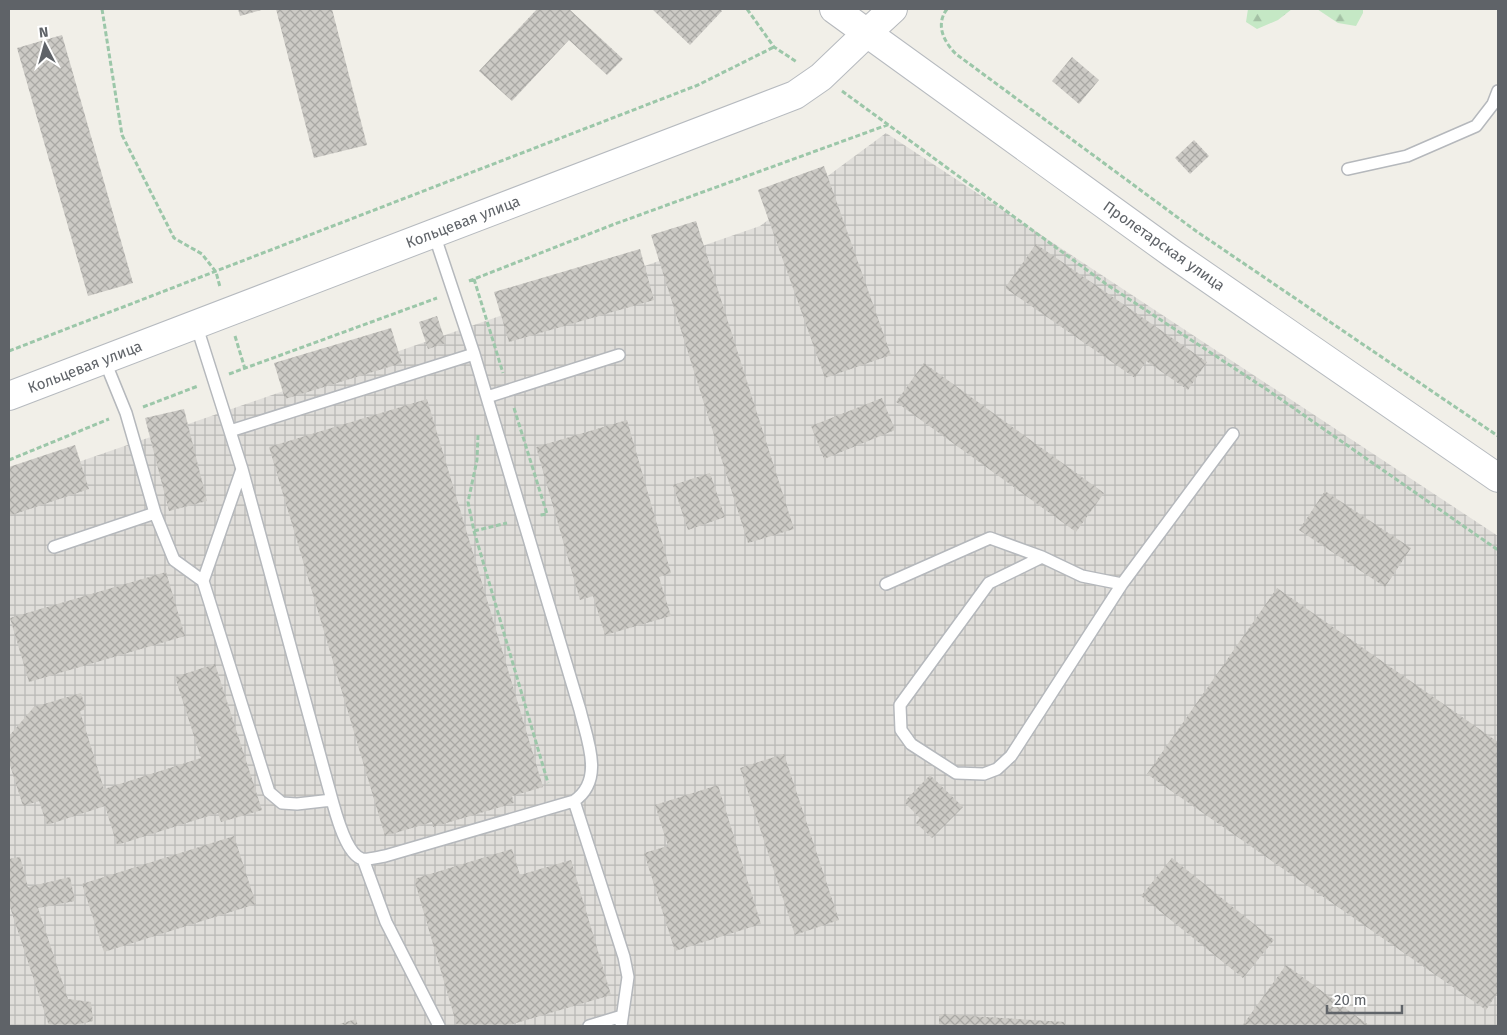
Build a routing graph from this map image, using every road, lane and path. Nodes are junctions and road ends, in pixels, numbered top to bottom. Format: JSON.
{"nodes":[{"id":1,"x":102,"y":9,"type":"edge"},
{"id":2,"x":747,"y":9,"type":"edge"},
{"id":3,"x":834,"y":9,"type":"edge"},
{"id":4,"x":893,"y":9,"type":"edge"},
{"id":5,"x":947,"y":9,"type":"edge"},
{"id":6,"x":867,"y":33,"type":"junction"},
{"id":7,"x":774,"y":47,"type":"junction"},
{"id":8,"x":821,"y":77,"type":"junction"},
{"id":9,"x":1498,"y":91,"type":"edge"},
{"id":10,"x":1348,"y":168,"type":"dead end"},
{"id":11,"x":434,"y":234,"type":"junction"},
{"id":12,"x":216,"y":272,"type":"junction"},
{"id":13,"x":196,"y":324,"type":"junction"},
{"id":14,"x":9,"y":351,"type":"edge"},
{"id":15,"x":474,"y":354,"type":"junction"},
{"id":16,"x":619,"y":356,"type":"dead end"},
{"id":17,"x":104,"y":359,"type":"junction"},
{"id":18,"x":9,"y":396,"type":"edge"},
{"id":19,"x":487,"y":397,"type":"junction"},
{"id":20,"x":230,"y":431,"type":"junction"},
{"id":21,"x":478,"y":434,"type":"dead end"},
{"id":22,"x":1233,"y":434,"type":"dead end"},
{"id":23,"x":1498,"y":436,"type":"edge"},
{"id":24,"x":242,"y":469,"type":"junction"},
{"id":25,"x":1498,"y":478,"type":"edge"},
{"id":26,"x":155,"y":513,"type":"junction"},
{"id":27,"x":54,"y":546,"type":"dead end"},
{"id":28,"x":1498,"y":550,"type":"edge"},
{"id":29,"x":1042,"y":557,"type":"junction"},
{"id":30,"x":203,"y":581,"type":"junction"},
{"id":31,"x":886,"y":584,"type":"dead end"},
{"id":32,"x":1122,"y":584,"type":"junction"},
{"id":33,"x":548,"y":782,"type":"dead end"},
{"id":34,"x":332,"y":800,"type":"junction"},
{"id":35,"x":574,"y":801,"type":"junction"},
{"id":36,"x":363,"y":859,"type":"junction"},
{"id":37,"x":621,"y":1021,"type":"edge"},
{"id":38,"x":439,"y":1026,"type":"edge"},
{"id":39,"x":589,"y":1026,"type":"edge"}],
"edges":[{"from":1,"to":12,"type":"path"},
{"from":2,"to":7,"type":"path"},
{"from":3,"to":6,"type":"main road","name":"Пролетарская улица"},
{"from":4,"to":6,"type":"main road","name":"Кольцевая улица"},
{"from":5,"to":23,"type":"path"},
{"from":6,"to":8,"type":"main road","name":"Кольцевая улица"},
{"from":6,"to":25,"type":"main road","name":"Пролетарская улица"},
{"from":7,"to":8,"type":"path"},
{"from":7,"to":12,"type":"path"},
{"from":8,"to":11,"type":"main road","name":"Кольцевая улица"},
{"from":8,"to":28,"type":"path"},
{"from":9,"to":10,"type":"lane"},
{"from":11,"to":13,"type":"main road","name":"Кольцевая улица"},
{"from":11,"to":15,"type":"lane"},
{"from":12,"to":14,"type":"path"},
{"from":13,"to":17,"type":"main road","name":"Кольцевая улица"},
{"from":13,"to":20,"type":"lane"},
{"from":15,"to":19,"type":"lane"},
{"from":15,"to":20,"type":"lane"},
{"from":16,"to":19,"type":"lane"},
{"from":17,"to":18,"type":"main road","name":"Кольцевая улица"},
{"from":17,"to":26,"type":"lane"},
{"from":19,"to":35,"type":"lane"},
{"from":20,"to":24,"type":"lane"},
{"from":21,"to":33,"type":"path"},
{"from":22,"to":32,"type":"lane"},
{"from":24,"to":30,"type":"lane"},
{"from":24,"to":34,"type":"lane"},
{"from":26,"to":27,"type":"lane"},
{"from":26,"to":30,"type":"lane"},
{"from":29,"to":31,"type":"lane"},
{"from":29,"to":32,"type":"lane"},
{"from":29,"to":32,"type":"lane"},
{"from":30,"to":34,"type":"lane"},
{"from":34,"to":36,"type":"lane"},
{"from":35,"to":36,"type":"lane"},
{"from":35,"to":37,"type":"lane"},
{"from":36,"to":38,"type":"lane"},
{"from":37,"to":39,"type":"lane"}]}
